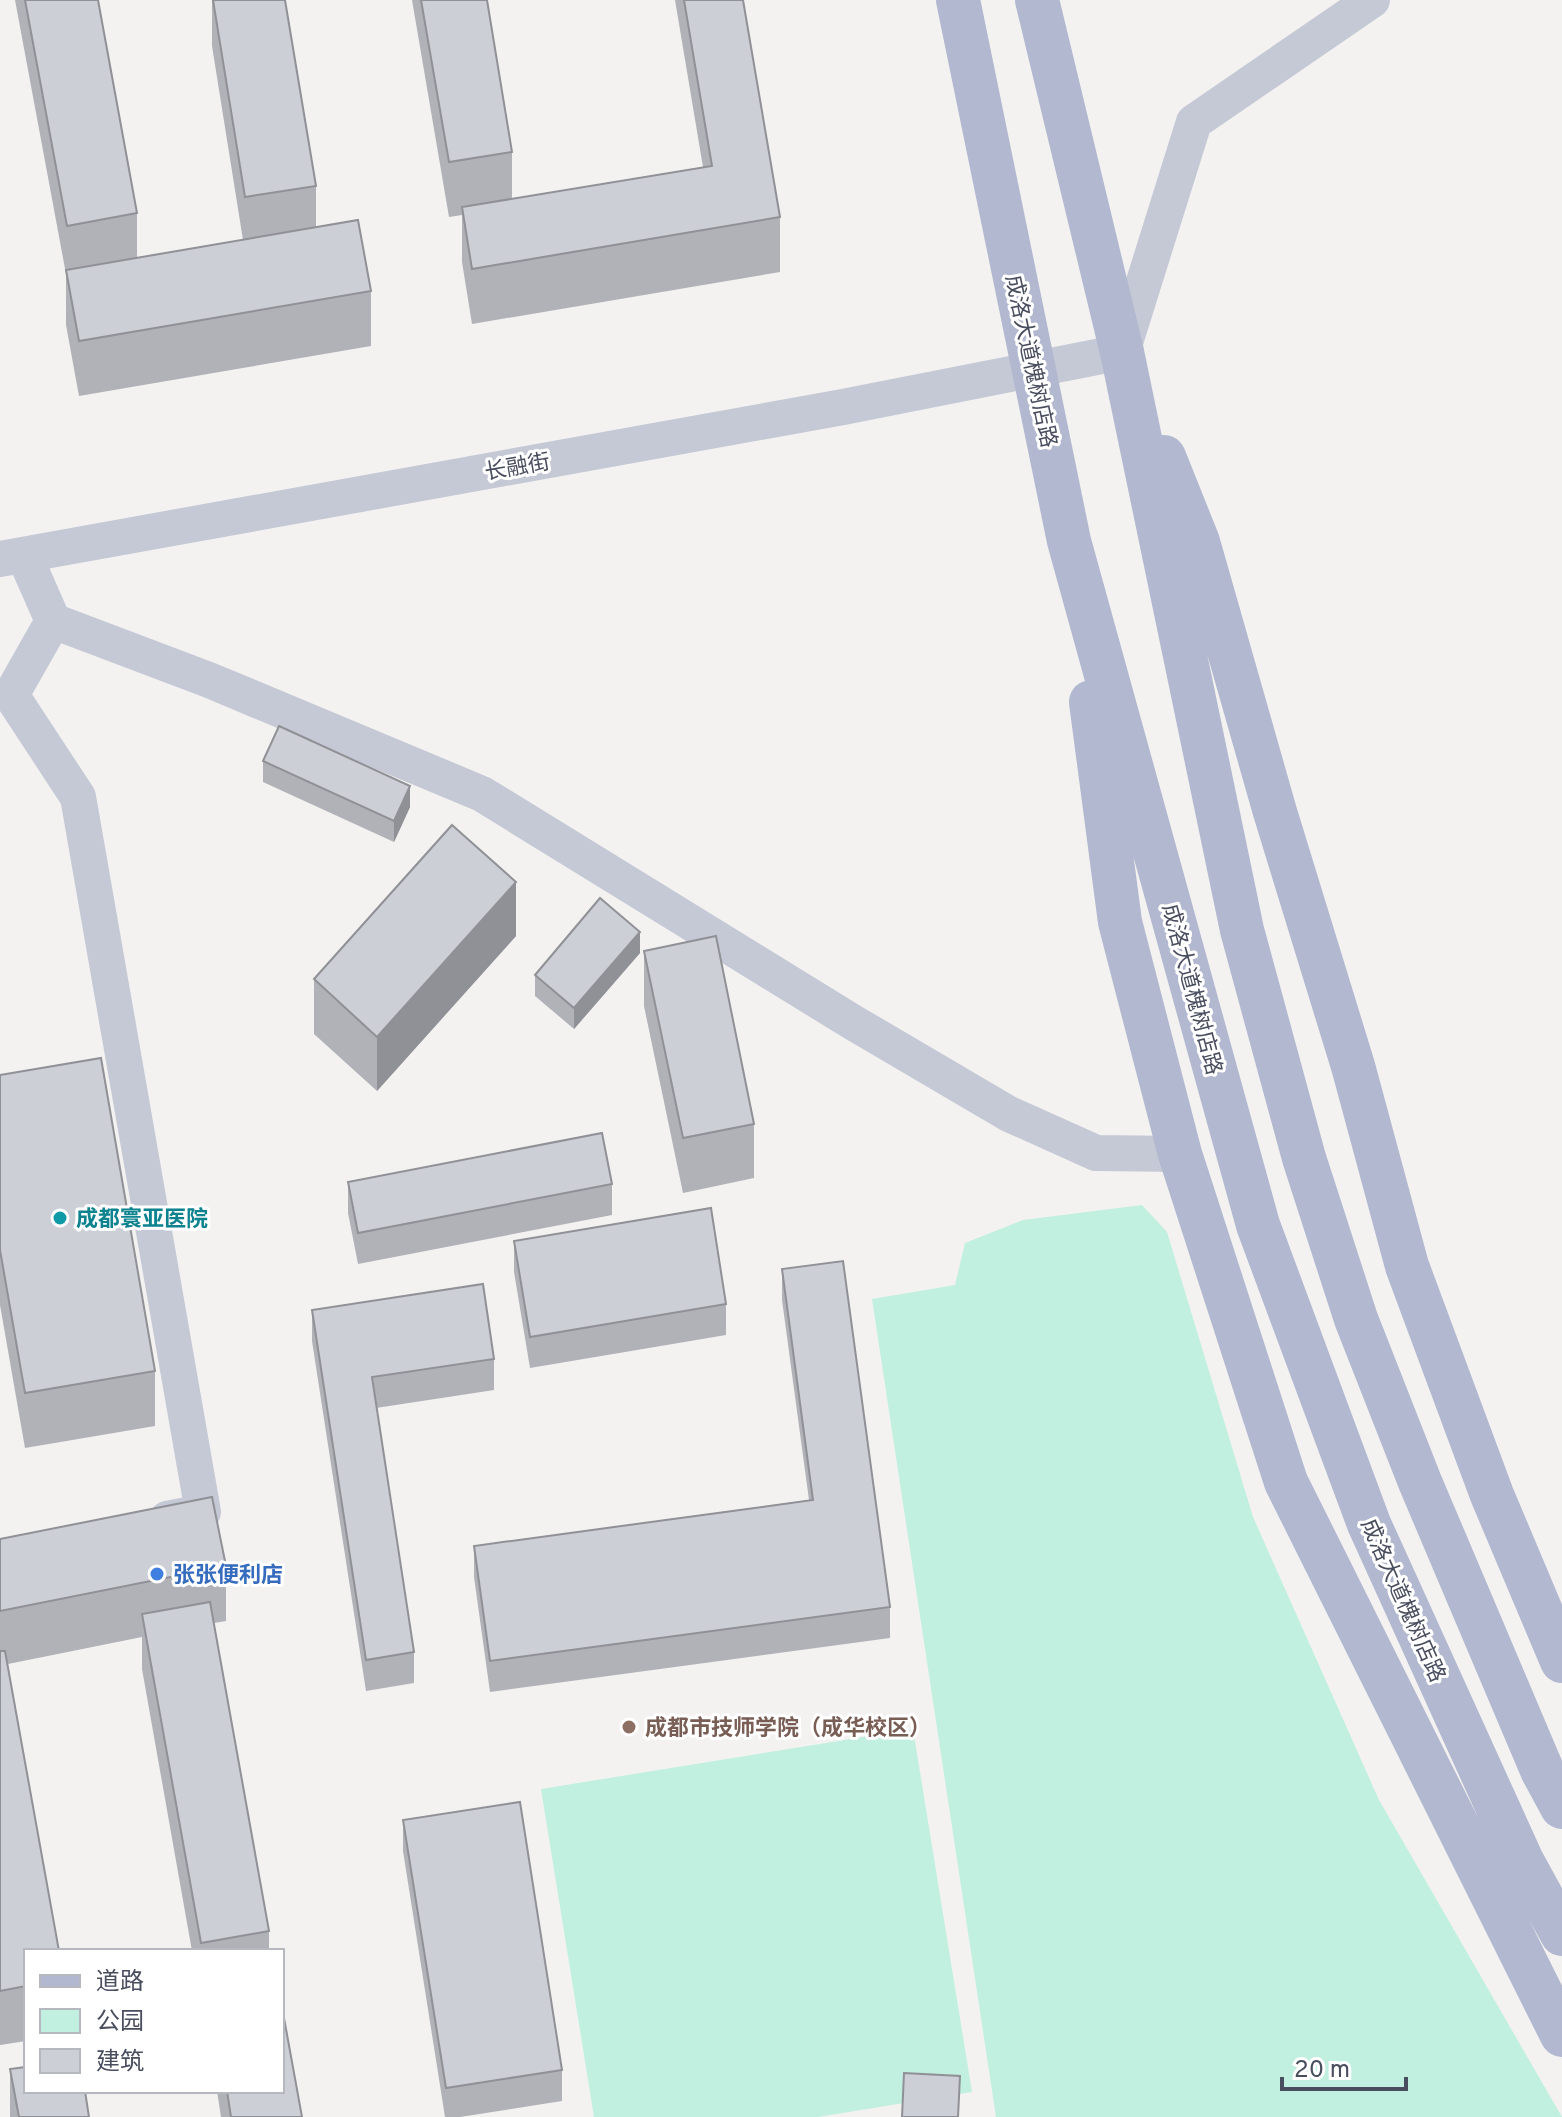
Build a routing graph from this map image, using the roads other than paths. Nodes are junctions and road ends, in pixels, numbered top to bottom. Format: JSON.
{"nodes":[{"id":1,"x":958,"y":0,"type":"edge"},
{"id":2,"x":1037,"y":0,"type":"edge"},
{"id":3,"x":1372,"y":0,"type":"edge"},
{"id":4,"x":1122,"y":352,"type":"junction"},
{"id":5,"x":1034,"y":371,"type":"junction"},
{"id":6,"x":1069,"y":541,"type":"junction"},
{"id":7,"x":12,"y":557,"type":"edge"},
{"id":8,"x":53,"y":621,"type":"junction"},
{"id":9,"x":1180,"y":1154,"type":"junction"},
{"id":10,"x":140,"y":1524,"type":"edge"},
{"id":11,"x":1562,"y":1661,"type":"edge"},
{"id":12,"x":1562,"y":1807,"type":"edge"},
{"id":13,"x":1562,"y":1934,"type":"edge"},
{"id":14,"x":1562,"y":2035,"type":"edge"}],
"edges":[{"from":1,"to":5,"type":"main road","name":"成洛大道槐树店路"},
{"from":2,"to":4,"type":"main road"},
{"from":3,"to":4,"type":"street"},
{"from":4,"to":5,"type":"street","name":"长融街"},
{"from":4,"to":11,"type":"main road"},
{"from":4,"to":12,"type":"main road"},
{"from":5,"to":6,"type":"main road","name":"成洛大道槐树店路"},
{"from":5,"to":7,"type":"street","name":"长融街"},
{"from":6,"to":9,"type":"main road"},
{"from":6,"to":13,"type":"main road","name":"成洛大道槐树店路"},
{"from":7,"to":8,"type":"street"},
{"from":8,"to":9,"type":"street"},
{"from":8,"to":10,"type":"street"},
{"from":9,"to":14,"type":"main road"}]}
